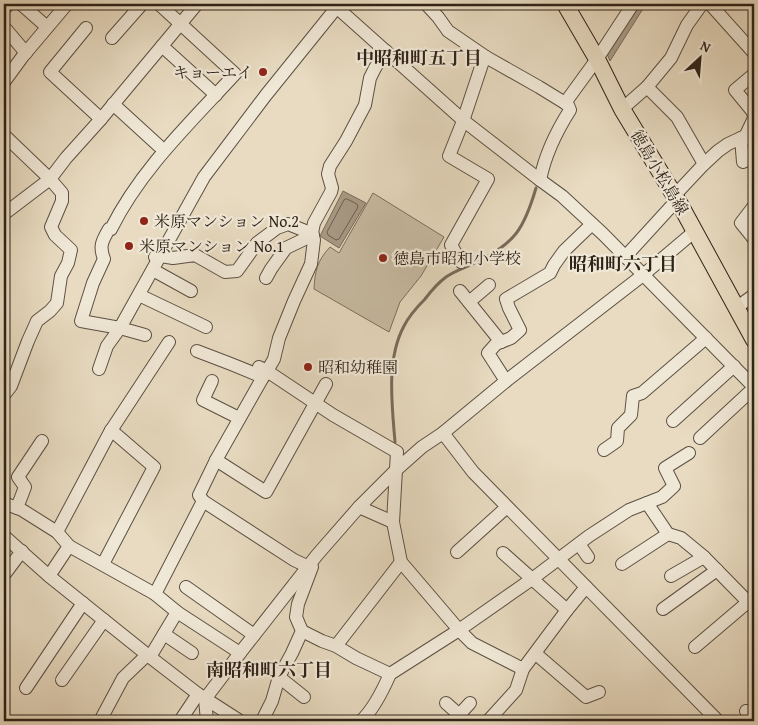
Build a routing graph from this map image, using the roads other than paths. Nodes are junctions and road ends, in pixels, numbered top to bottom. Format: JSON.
{"nodes":[{"id":1,"x":9,"y":4,"type":"edge"},
{"id":2,"x":21,"y":4,"type":"edge"},
{"id":3,"x":67,"y":4,"type":"edge"},
{"id":4,"x":142,"y":4,"type":"edge"},
{"id":5,"x":159,"y":4,"type":"edge"},
{"id":6,"x":197,"y":4,"type":"edge"},
{"id":7,"x":426,"y":4,"type":"edge"},
{"id":8,"x":565,"y":4,"type":"edge"},
{"id":9,"x":633,"y":4,"type":"edge"},
{"id":10,"x":702,"y":4,"type":"edge"},
{"id":11,"x":710,"y":4,"type":"edge"},
{"id":12,"x":335,"y":5,"type":"edge"},
{"id":13,"x":4,"y":10,"type":"edge"},
{"id":14,"x":181,"y":24,"type":"junction"},
{"id":15,"x":4,"y":27,"type":"edge"},
{"id":16,"x":47,"y":27,"type":"junction"},
{"id":17,"x":86,"y":28,"type":"dead end"},
{"id":18,"x":112,"y":38,"type":"dead end"},
{"id":19,"x":162,"y":46,"type":"junction"},
{"id":20,"x":386,"y":51,"type":"junction"},
{"id":21,"x":26,"y":52,"type":"junction"},
{"id":22,"x":754,"y":53,"type":"edge"},
{"id":23,"x":486,"y":57,"type":"junction"},
{"id":24,"x":597,"y":59,"type":"junction"},
{"id":25,"x":754,"y":74,"type":"edge"},
{"id":26,"x":4,"y":82,"type":"edge"},
{"id":27,"x":647,"y":87,"type":"junction"},
{"id":28,"x":216,"y":95,"type":"junction"},
{"id":29,"x":565,"y":103,"type":"junction"},
{"id":30,"x":113,"y":104,"type":"junction"},
{"id":31,"x":622,"y":109,"type":"junction"},
{"id":32,"x":101,"y":119,"type":"junction"},
{"id":33,"x":463,"y":121,"type":"junction"},
{"id":34,"x":747,"y":138,"type":"edge"},
{"id":35,"x":5,"y":139,"type":"edge"},
{"id":36,"x":160,"y":146,"type":"dead end"},
{"id":37,"x":754,"y":158,"type":"edge"},
{"id":38,"x":704,"y":164,"type":"junction"},
{"id":39,"x":50,"y":179,"type":"junction"},
{"id":40,"x":540,"y":180,"type":"junction"},
{"id":41,"x":676,"y":198,"type":"junction"},
{"id":42,"x":754,"y":206,"type":"edge"},
{"id":43,"x":4,"y":214,"type":"edge"},
{"id":44,"x":592,"y":224,"type":"junction"},
{"id":45,"x":694,"y":230,"type":"junction"},
{"id":46,"x":312,"y":234,"type":"junction"},
{"id":47,"x":754,"y":239,"type":"edge"},
{"id":48,"x":625,"y":257,"type":"junction"},
{"id":49,"x":156,"y":261,"type":"junction"},
{"id":50,"x":461,"y":262,"type":"dead end"},
{"id":51,"x":643,"y":275,"type":"junction"},
{"id":52,"x":266,"y":278,"type":"dead end"},
{"id":53,"x":489,"y":285,"type":"dead end"},
{"id":54,"x":192,"y":291,"type":"dead end"},
{"id":55,"x":460,"y":291,"type":"dead end"},
{"id":56,"x":139,"y":295,"type":"junction"},
{"id":57,"x":754,"y":295,"type":"edge"},
{"id":58,"x":469,"y":302,"type":"junction"},
{"id":59,"x":736,"y":308,"type":"junction"},
{"id":60,"x":206,"y":327,"type":"dead end"},
{"id":61,"x":120,"y":328,"type":"junction"},
{"id":62,"x":145,"y":335,"type":"dead end"},
{"id":63,"x":706,"y":338,"type":"junction"},
{"id":64,"x":754,"y":340,"type":"edge"},
{"id":65,"x":169,"y":342,"type":"dead end"},
{"id":66,"x":501,"y":342,"type":"junction"},
{"id":67,"x":197,"y":351,"type":"dead end"},
{"id":68,"x":249,"y":362,"type":"dead end"},
{"id":69,"x":734,"y":366,"type":"junction"},
{"id":70,"x":99,"y":369,"type":"dead end"},
{"id":71,"x":265,"y":374,"type":"junction"},
{"id":72,"x":506,"y":381,"type":"junction"},
{"id":73,"x":212,"y":382,"type":"dead end"},
{"id":74,"x":326,"y":384,"type":"dead end"},
{"id":75,"x":6,"y":387,"type":"edge"},
{"id":76,"x":754,"y":388,"type":"edge"},
{"id":77,"x":315,"y":404,"type":"junction"},
{"id":78,"x":239,"y":418,"type":"junction"},
{"id":79,"x":673,"y":421,"type":"dead end"},
{"id":80,"x":111,"y":430,"type":"junction"},
{"id":81,"x":443,"y":433,"type":"junction"},
{"id":82,"x":700,"y":438,"type":"dead end"},
{"id":83,"x":42,"y":441,"type":"dead end"},
{"id":84,"x":604,"y":450,"type":"dead end"},
{"id":85,"x":689,"y":453,"type":"dead end"},
{"id":86,"x":216,"y":460,"type":"junction"},
{"id":87,"x":395,"y":471,"type":"junction"},
{"id":88,"x":203,"y":501,"type":"junction"},
{"id":89,"x":4,"y":503,"type":"edge"},
{"id":90,"x":647,"y":503,"type":"junction"},
{"id":91,"x":359,"y":507,"type":"junction"},
{"id":92,"x":507,"y":507,"type":"junction"},
{"id":93,"x":17,"y":508,"type":"junction"},
{"id":94,"x":393,"y":522,"type":"junction"},
{"id":95,"x":56,"y":532,"type":"junction"},
{"id":96,"x":668,"y":534,"type":"junction"},
{"id":97,"x":4,"y":536,"type":"edge"},
{"id":98,"x":579,"y":544,"type":"junction"},
{"id":99,"x":69,"y":546,"type":"junction"},
{"id":100,"x":22,"y":551,"type":"junction"},
{"id":101,"x":457,"y":552,"type":"dead end"},
{"id":102,"x":503,"y":553,"type":"dead end"},
{"id":103,"x":588,"y":557,"type":"dead end"},
{"id":104,"x":704,"y":557,"type":"junction"},
{"id":105,"x":559,"y":560,"type":"junction"},
{"id":106,"x":401,"y":562,"type":"junction"},
{"id":107,"x":311,"y":563,"type":"junction"},
{"id":108,"x":103,"y":564,"type":"junction"},
{"id":109,"x":622,"y":564,"type":"dead end"},
{"id":110,"x":717,"y":570,"type":"junction"},
{"id":111,"x":4,"y":576,"type":"edge"},
{"id":112,"x":49,"y":576,"type":"junction"},
{"id":113,"x":671,"y":576,"type":"dead end"},
{"id":114,"x":532,"y":579,"type":"junction"},
{"id":115,"x":586,"y":587,"type":"junction"},
{"id":116,"x":186,"y":588,"type":"dead end"},
{"id":117,"x":155,"y":594,"type":"junction"},
{"id":118,"x":83,"y":603,"type":"junction"},
{"id":119,"x":751,"y":605,"type":"edge"},
{"id":120,"x":663,"y":609,"type":"dead end"},
{"id":121,"x":567,"y":610,"type":"junction"},
{"id":122,"x":177,"y":612,"type":"junction"},
{"id":123,"x":104,"y":620,"type":"junction"},
{"id":124,"x":459,"y":630,"type":"junction"},
{"id":125,"x":302,"y":631,"type":"junction"},
{"id":126,"x":164,"y":634,"type":"junction"},
{"id":127,"x":254,"y":635,"type":"junction"},
{"id":128,"x":336,"y":646,"type":"junction"},
{"id":129,"x":695,"y":647,"type":"dead end"},
{"id":130,"x":192,"y":653,"type":"dead end"},
{"id":131,"x":240,"y":653,"type":"junction"},
{"id":132,"x":536,"y":654,"type":"junction"},
{"id":133,"x":148,"y":656,"type":"junction"},
{"id":134,"x":523,"y":669,"type":"junction"},
{"id":135,"x":390,"y":674,"type":"junction"},
{"id":136,"x":279,"y":677,"type":"junction"},
{"id":137,"x":62,"y":680,"type":"dead end"},
{"id":138,"x":26,"y":688,"type":"dead end"},
{"id":139,"x":599,"y":692,"type":"dead end"},
{"id":140,"x":201,"y":697,"type":"junction"},
{"id":141,"x":304,"y":697,"type":"dead end"},
{"id":142,"x":446,"y":703,"type":"dead end"},
{"id":143,"x":470,"y":703,"type":"dead end"},
{"id":144,"x":463,"y":718,"type":"edge"},
{"id":145,"x":100,"y":721,"type":"edge"},
{"id":146,"x":180,"y":721,"type":"edge"},
{"id":147,"x":207,"y":721,"type":"edge"},
{"id":148,"x":240,"y":721,"type":"edge"},
{"id":149,"x":262,"y":721,"type":"edge"},
{"id":150,"x":361,"y":721,"type":"edge"},
{"id":151,"x":488,"y":721,"type":"edge"},
{"id":152,"x":718,"y":721,"type":"edge"}],
"edges":[{"from":1,"to":13,"type":"street"},
{"from":2,"to":16,"type":"street"},
{"from":3,"to":16,"type":"street"},
{"from":4,"to":18,"type":"street"},
{"from":5,"to":14,"type":"street"},
{"from":6,"to":14,"type":"street"},
{"from":7,"to":23,"type":"street"},
{"from":8,"to":24,"type":"main road","name":"徳島小松島線"},
{"from":9,"to":24,"type":"street"},
{"from":10,"to":27,"type":"street"},
{"from":11,"to":22,"type":"street"},
{"from":12,"to":20,"type":"street"},
{"from":12,"to":49,"type":"street"},
{"from":14,"to":19,"type":"street"},
{"from":14,"to":28,"type":"street"},
{"from":15,"to":21,"type":"street"},
{"from":16,"to":21,"type":"street"},
{"from":17,"to":32,"type":"street"},
{"from":19,"to":28,"type":"street"},
{"from":19,"to":30,"type":"street"},
{"from":20,"to":33,"type":"street"},
{"from":20,"to":46,"type":"street"},
{"from":21,"to":26,"type":"street"},
{"from":23,"to":29,"type":"street"},
{"from":23,"to":33,"type":"street"},
{"from":24,"to":29,"type":"street"},
{"from":24,"to":31,"type":"main road","name":"徳島小松島線"},
{"from":25,"to":34,"type":"street"},
{"from":27,"to":31,"type":"street"},
{"from":27,"to":38,"type":"street"},
{"from":28,"to":61,"type":"street"},
{"from":29,"to":40,"type":"street"},
{"from":30,"to":32,"type":"street"},
{"from":30,"to":36,"type":"street"},
{"from":31,"to":41,"type":"main road","name":"徳島小松島線"},
{"from":32,"to":39,"type":"street"},
{"from":33,"to":40,"type":"street"},
{"from":33,"to":50,"type":"street"},
{"from":34,"to":37,"type":"street"},
{"from":34,"to":38,"type":"street"},
{"from":35,"to":39,"type":"street"},
{"from":38,"to":41,"type":"street"},
{"from":39,"to":43,"type":"street"},
{"from":39,"to":75,"type":"street"},
{"from":40,"to":44,"type":"street"},
{"from":41,"to":45,"type":"main road","name":"徳島小松島線"},
{"from":41,"to":48,"type":"street"},
{"from":42,"to":47,"type":"street"},
{"from":44,"to":48,"type":"street"},
{"from":44,"to":66,"type":"street"},
{"from":45,"to":51,"type":"street"},
{"from":45,"to":59,"type":"main road","name":"徳島小松島線"},
{"from":46,"to":49,"type":"street"},
{"from":46,"to":52,"type":"street"},
{"from":46,"to":71,"type":"street"},
{"from":48,"to":51,"type":"street"},
{"from":49,"to":54,"type":"street"},
{"from":49,"to":56,"type":"street"},
{"from":51,"to":63,"type":"street"},
{"from":51,"to":72,"type":"street"},
{"from":53,"to":58,"type":"street"},
{"from":55,"to":58,"type":"street"},
{"from":56,"to":60,"type":"street"},
{"from":56,"to":61,"type":"street"},
{"from":57,"to":59,"type":"street"},
{"from":58,"to":66,"type":"street"},
{"from":59,"to":64,"type":"main road","name":"徳島小松島線"},
{"from":61,"to":62,"type":"street"},
{"from":61,"to":70,"type":"street"},
{"from":63,"to":69,"type":"street"},
{"from":63,"to":84,"type":"street"},
{"from":65,"to":80,"type":"street"},
{"from":66,"to":72,"type":"street"},
{"from":67,"to":71,"type":"street"},
{"from":68,"to":71,"type":"street"},
{"from":69,"to":76,"type":"street"},
{"from":69,"to":79,"type":"street"},
{"from":71,"to":77,"type":"street"},
{"from":71,"to":78,"type":"street"},
{"from":72,"to":81,"type":"street"},
{"from":73,"to":78,"type":"street"},
{"from":74,"to":77,"type":"street"},
{"from":76,"to":82,"type":"street"},
{"from":77,"to":86,"type":"street"},
{"from":77,"to":87,"type":"street"},
{"from":78,"to":86,"type":"street"},
{"from":80,"to":95,"type":"street"},
{"from":80,"to":108,"type":"street"},
{"from":81,"to":87,"type":"street"},
{"from":81,"to":92,"type":"street"},
{"from":83,"to":93,"type":"street"},
{"from":85,"to":90,"type":"street"},
{"from":86,"to":88,"type":"street"},
{"from":87,"to":91,"type":"street"},
{"from":87,"to":94,"type":"street"},
{"from":88,"to":107,"type":"street"},
{"from":88,"to":117,"type":"street"},
{"from":89,"to":93,"type":"street"},
{"from":90,"to":96,"type":"street"},
{"from":90,"to":98,"type":"street"},
{"from":91,"to":94,"type":"street"},
{"from":91,"to":107,"type":"street"},
{"from":92,"to":101,"type":"street"},
{"from":92,"to":105,"type":"street"},
{"from":93,"to":95,"type":"street"},
{"from":94,"to":106,"type":"street"},
{"from":95,"to":99,"type":"street"},
{"from":96,"to":104,"type":"street"},
{"from":96,"to":109,"type":"street"},
{"from":97,"to":100,"type":"street"},
{"from":98,"to":103,"type":"street"},
{"from":98,"to":105,"type":"street"},
{"from":99,"to":108,"type":"street"},
{"from":99,"to":112,"type":"street"},
{"from":100,"to":111,"type":"street"},
{"from":100,"to":112,"type":"street"},
{"from":102,"to":114,"type":"street"},
{"from":104,"to":110,"type":"street"},
{"from":104,"to":113,"type":"street"},
{"from":105,"to":114,"type":"street"},
{"from":105,"to":115,"type":"street"},
{"from":106,"to":124,"type":"street"},
{"from":106,"to":128,"type":"street"},
{"from":107,"to":125,"type":"street"},
{"from":107,"to":127,"type":"street"},
{"from":108,"to":117,"type":"street"},
{"from":110,"to":119,"type":"street"},
{"from":110,"to":120,"type":"street"},
{"from":112,"to":118,"type":"street"},
{"from":114,"to":121,"type":"street"},
{"from":114,"to":124,"type":"street"},
{"from":115,"to":121,"type":"street"},
{"from":115,"to":152,"type":"street"},
{"from":116,"to":127,"type":"street"},
{"from":117,"to":122,"type":"street"},
{"from":118,"to":123,"type":"street"},
{"from":118,"to":138,"type":"street"},
{"from":119,"to":129,"type":"street"},
{"from":121,"to":132,"type":"street"},
{"from":122,"to":126,"type":"street"},
{"from":122,"to":131,"type":"street"},
{"from":123,"to":133,"type":"street"},
{"from":123,"to":137,"type":"street"},
{"from":124,"to":134,"type":"street"},
{"from":124,"to":135,"type":"street"},
{"from":125,"to":128,"type":"street"},
{"from":125,"to":136,"type":"street"},
{"from":126,"to":130,"type":"street"},
{"from":126,"to":133,"type":"street"},
{"from":127,"to":131,"type":"street"},
{"from":128,"to":135,"type":"street"},
{"from":131,"to":140,"type":"street"},
{"from":132,"to":134,"type":"street"},
{"from":132,"to":139,"type":"street"},
{"from":133,"to":140,"type":"street"},
{"from":133,"to":145,"type":"street"},
{"from":134,"to":151,"type":"street"},
{"from":135,"to":150,"type":"street"},
{"from":136,"to":141,"type":"street"},
{"from":136,"to":149,"type":"street"},
{"from":140,"to":146,"type":"street"},
{"from":140,"to":147,"type":"street"},
{"from":140,"to":148,"type":"street"},
{"from":142,"to":144,"type":"street"},
{"from":143,"to":144,"type":"street"}]}
